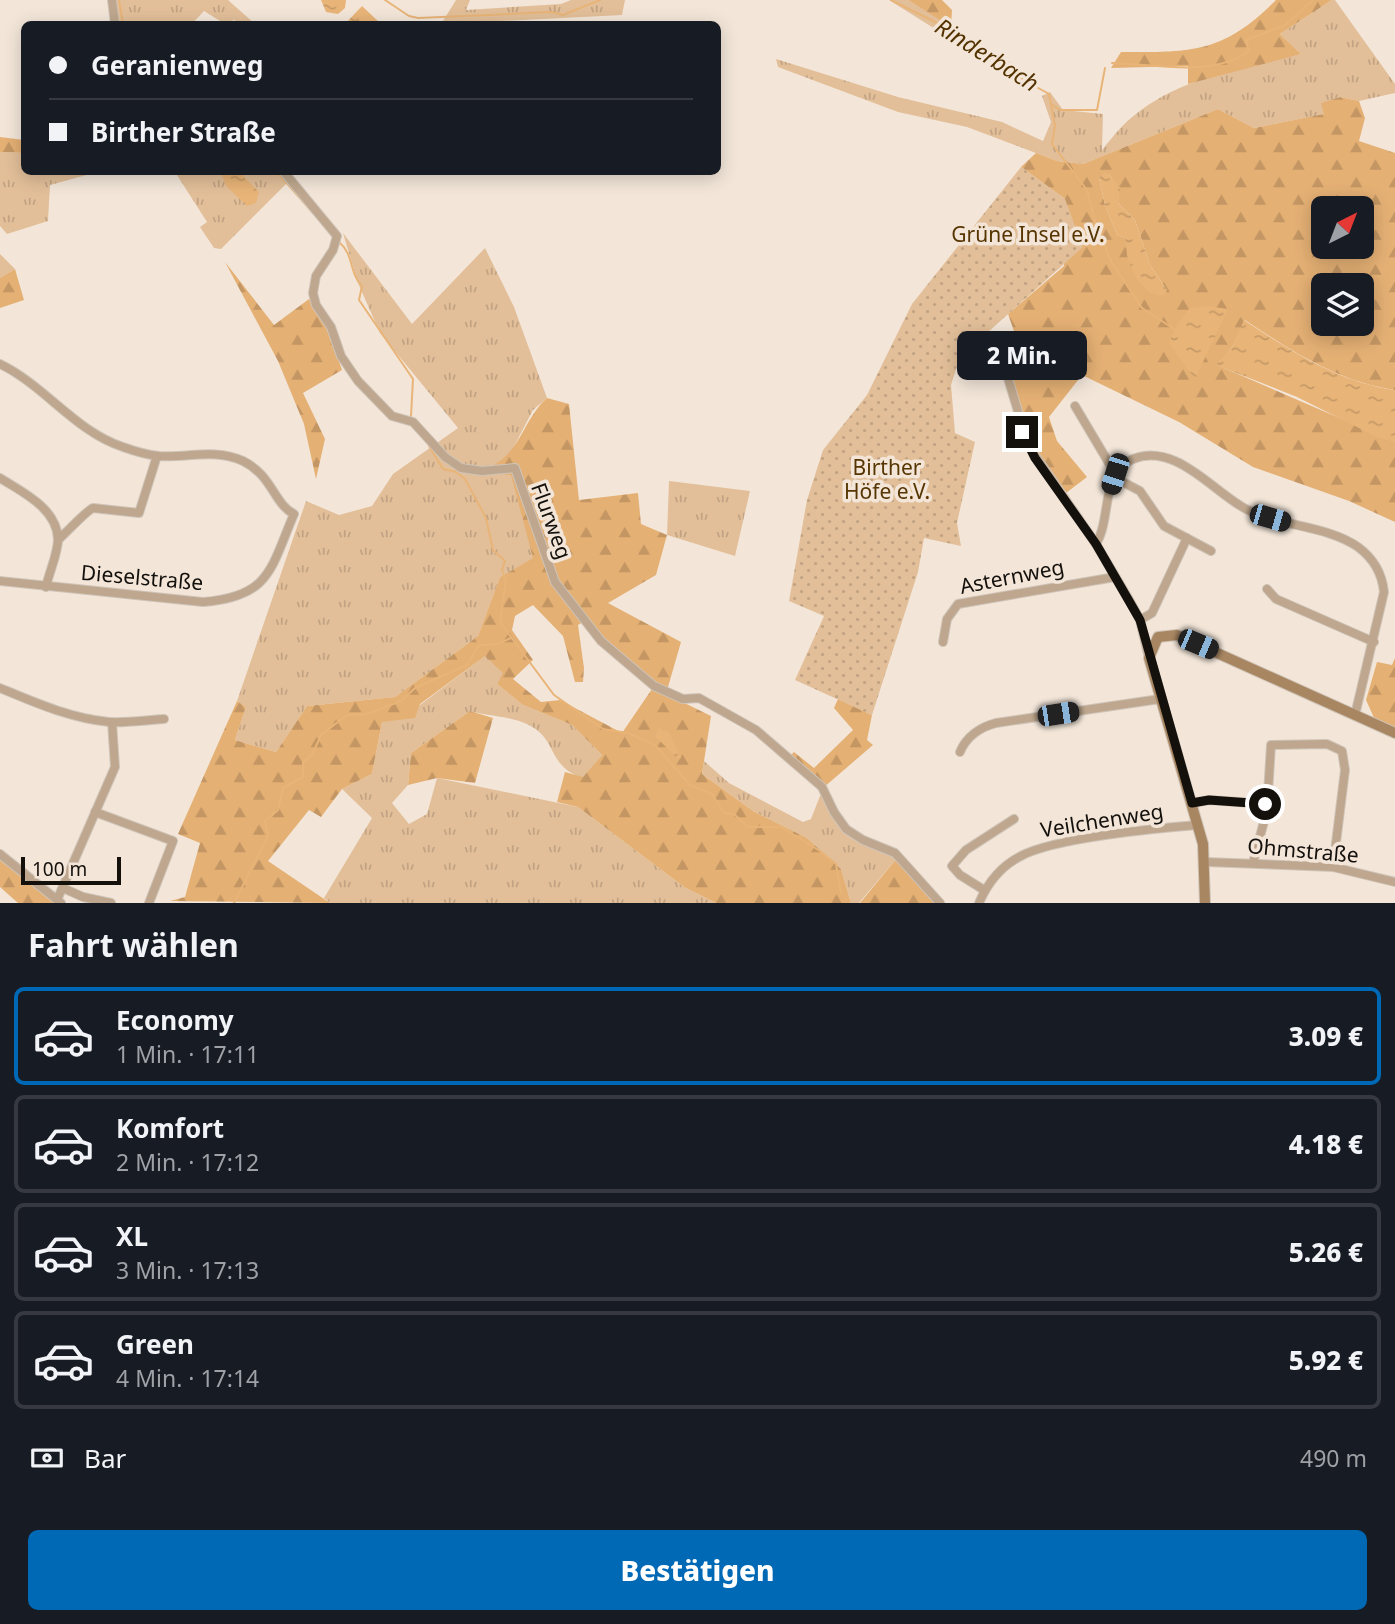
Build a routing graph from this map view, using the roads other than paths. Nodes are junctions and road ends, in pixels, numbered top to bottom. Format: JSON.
{"nodes":[{"id":1,"x":112,"y":0,"type":"edge"},
{"id":2,"x":115,"y":21,"type":"edge"},
{"id":3,"x":286,"y":175,"type":"edge"},
{"id":4,"x":1002,"y":338,"type":"dead end"},
{"id":5,"x":0,"y":364,"type":"edge"},
{"id":6,"x":1074,"y":406,"type":"dead end"},
{"id":7,"x":157,"y":456,"type":"junction"},
{"id":8,"x":1115,"y":474,"type":"junction"},
{"id":9,"x":0,"y":478,"type":"edge"},
{"id":10,"x":1187,"y":538,"type":"junction"},
{"id":11,"x":58,"y":540,"type":"junction"},
{"id":12,"x":1096,"y":544,"type":"junction"},
{"id":13,"x":1211,"y":551,"type":"dead end"},
{"id":14,"x":1115,"y":577,"type":"junction"},
{"id":15,"x":0,"y":582,"type":"edge"},
{"id":16,"x":46,"y":587,"type":"junction"},
{"id":17,"x":1267,"y":589,"type":"dead end"},
{"id":18,"x":1140,"y":620,"type":"junction"},
{"id":19,"x":943,"y":642,"type":"dead end"},
{"id":20,"x":1374,"y":642,"type":"junction"},
{"id":21,"x":1149,"y":658,"type":"junction"},
{"id":22,"x":0,"y":688,"type":"edge"},
{"id":23,"x":1160,"y":699,"type":"junction"},
{"id":24,"x":1355,"y":715,"type":"junction"},
{"id":25,"x":164,"y":719,"type":"dead end"},
{"id":26,"x":112,"y":722,"type":"junction"},
{"id":27,"x":1395,"y":733,"type":"edge"},
{"id":28,"x":960,"y":752,"type":"dead end"},
{"id":29,"x":1192,"y":803,"type":"junction"},
{"id":30,"x":1267,"y":804,"type":"junction"},
{"id":31,"x":95,"y":812,"type":"junction"},
{"id":32,"x":1014,"y":818,"type":"dead end"},
{"id":33,"x":1198,"y":825,"type":"junction"},
{"id":34,"x":0,"y":854,"type":"edge"},
{"id":35,"x":1206,"y":862,"type":"junction"},
{"id":36,"x":1252,"y":863,"type":"junction"},
{"id":37,"x":1333,"y":867,"type":"junction"},
{"id":38,"x":1395,"y":882,"type":"edge"},
{"id":39,"x":63,"y":888,"type":"junction"},
{"id":40,"x":984,"y":890,"type":"junction"},
{"id":41,"x":59,"y":902,"type":"edge"},
{"id":42,"x":111,"y":903,"type":"edge"},
{"id":43,"x":149,"y":903,"type":"edge"},
{"id":44,"x":940,"y":903,"type":"edge"},
{"id":45,"x":979,"y":903,"type":"edge"},
{"id":46,"x":1205,"y":903,"type":"edge"}],
"edges":[{"from":1,"to":2,"type":"street"},
{"from":3,"to":44,"type":"street","name":"Flurweg"},
{"from":4,"to":12,"type":"street"},
{"from":5,"to":7,"type":"street"},
{"from":6,"to":8,"type":"street"},
{"from":7,"to":11,"type":"street","name":"Dieselstraße"},
{"from":7,"to":16,"type":"street","name":"Dieselstraße"},
{"from":8,"to":10,"type":"street"},
{"from":8,"to":12,"type":"street"},
{"from":8,"to":20,"type":"street"},
{"from":9,"to":11,"type":"street"},
{"from":10,"to":13,"type":"street"},
{"from":10,"to":18,"type":"street"},
{"from":11,"to":16,"type":"street"},
{"from":12,"to":14,"type":"street"},
{"from":14,"to":18,"type":"street"},
{"from":14,"to":19,"type":"street","name":"Asternweg"},
{"from":15,"to":16,"type":"street","name":"Dieselstraße"},
{"from":17,"to":20,"type":"street"},
{"from":18,"to":21,"type":"street"},
{"from":20,"to":24,"type":"street"},
{"from":21,"to":23,"type":"street"},
{"from":21,"to":24,"type":"street"},
{"from":22,"to":26,"type":"street"},
{"from":23,"to":28,"type":"street"},
{"from":23,"to":29,"type":"street"},
{"from":24,"to":27,"type":"street"},
{"from":25,"to":26,"type":"street"},
{"from":26,"to":31,"type":"street"},
{"from":29,"to":30,"type":"street"},
{"from":29,"to":33,"type":"street"},
{"from":30,"to":36,"type":"street"},
{"from":30,"to":37,"type":"street"},
{"from":31,"to":39,"type":"street"},
{"from":31,"to":43,"type":"street"},
{"from":32,"to":40,"type":"street","name":"Veilchenweg"},
{"from":33,"to":35,"type":"street"},
{"from":33,"to":40,"type":"street","name":"Veilchenweg"},
{"from":34,"to":41,"type":"street"},
{"from":35,"to":36,"type":"street","name":"Ohmstraße"},
{"from":35,"to":46,"type":"street"},
{"from":36,"to":37,"type":"street","name":"Ohmstraße"},
{"from":37,"to":38,"type":"street","name":"Ohmstraße"},
{"from":39,"to":41,"type":"street"},
{"from":39,"to":42,"type":"street"},
{"from":40,"to":45,"type":"street","name":"Veilchenweg"}]}
